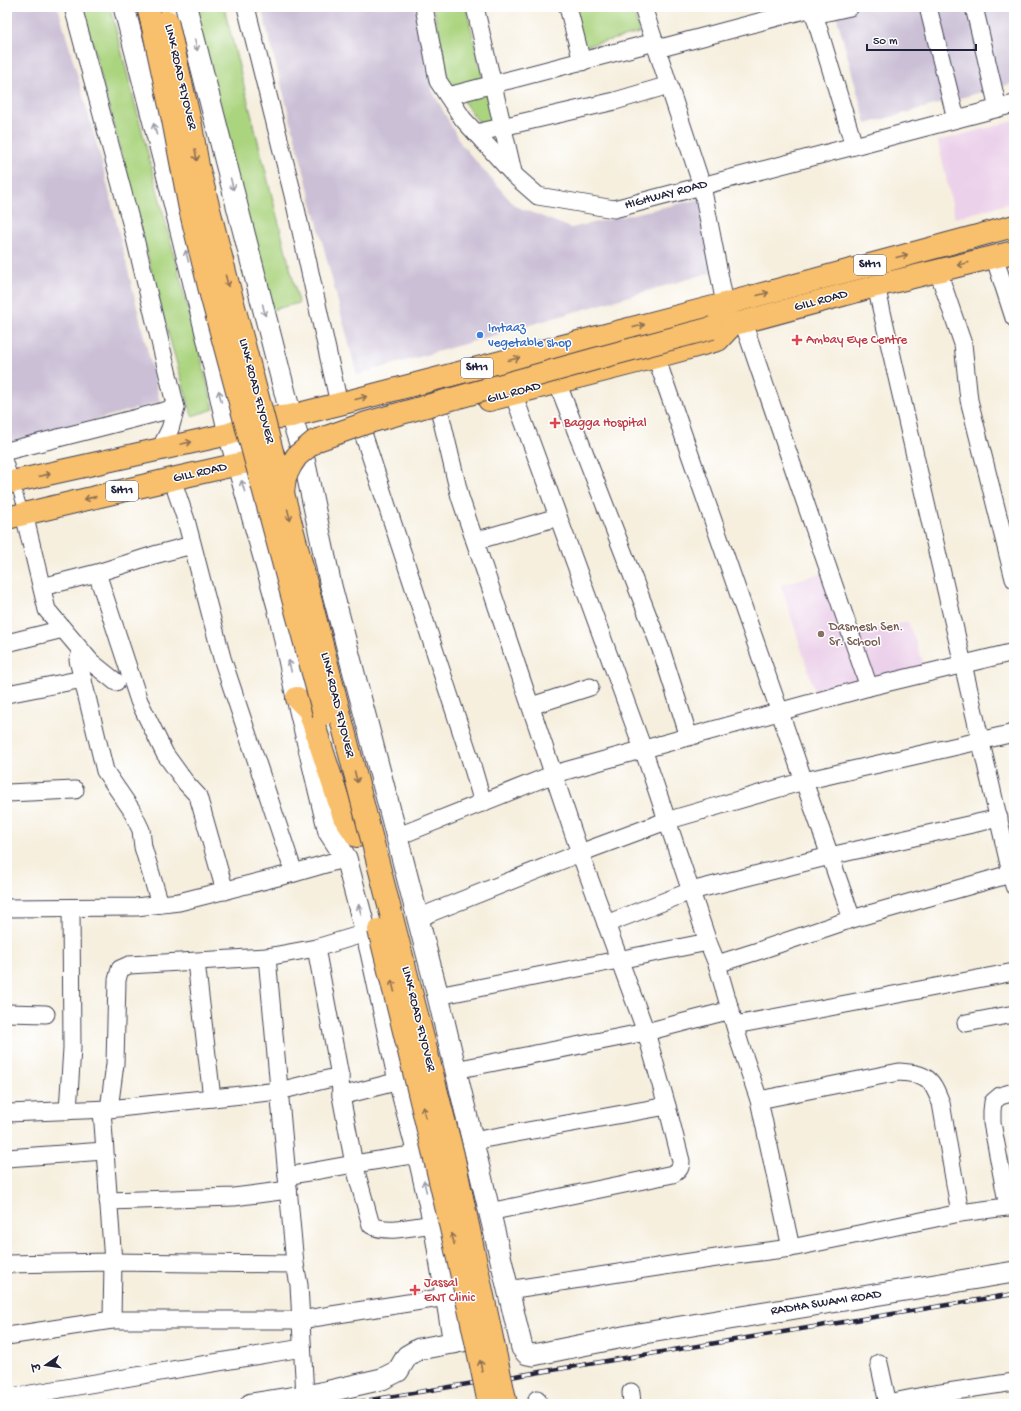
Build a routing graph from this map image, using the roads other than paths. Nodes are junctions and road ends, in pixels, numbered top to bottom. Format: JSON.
{"nodes":[{"id":1,"x":73,"y":7,"type":"edge"},
{"id":2,"x":124,"y":7,"type":"edge"},
{"id":3,"x":148,"y":7,"type":"edge"},
{"id":4,"x":164,"y":7,"type":"edge"},
{"id":5,"x":186,"y":7,"type":"edge"},
{"id":6,"x":246,"y":7,"type":"edge"},
{"id":7,"x":424,"y":7,"type":"edge"},
{"id":8,"x":475,"y":7,"type":"edge"},
{"id":9,"x":568,"y":7,"type":"edge"},
{"id":10,"x":643,"y":7,"type":"edge"},
{"id":11,"x":850,"y":7,"type":"edge"},
{"id":12,"x":928,"y":7,"type":"edge"},
{"id":13,"x":974,"y":7,"type":"edge"},
{"id":14,"x":813,"y":10,"type":"edge"},
{"id":15,"x":656,"y":46,"type":"junction"},
{"id":16,"x":582,"y":62,"type":"junction"},
{"id":17,"x":493,"y":85,"type":"junction"},
{"id":18,"x":669,"y":85,"type":"junction"},
{"id":19,"x":448,"y":96,"type":"junction"},
{"id":20,"x":1006,"y":106,"type":"edge"},
{"id":21,"x":956,"y":119,"type":"junction"},
{"id":22,"x":503,"y":127,"type":"junction"},
{"id":23,"x":476,"y":133,"type":"junction"},
{"id":24,"x":854,"y":146,"type":"junction"},
{"id":25,"x":514,"y":174,"type":"junction"},
{"id":26,"x":702,"y":186,"type":"junction"},
{"id":27,"x":1014,"y":226,"type":"edge"},
{"id":28,"x":1004,"y":254,"type":"edge"},
{"id":29,"x":938,"y":271,"type":"junction"},
{"id":30,"x":876,"y":286,"type":"junction"},
{"id":31,"x":725,"y":304,"type":"junction"},
{"id":32,"x":1014,"y":318,"type":"edge"},
{"id":33,"x":738,"y":323,"type":"junction"},
{"id":34,"x":656,"y":358,"type":"junction"},
{"id":35,"x":557,"y":382,"type":"junction"},
{"id":36,"x":513,"y":393,"type":"junction"},
{"id":37,"x":339,"y":404,"type":"junction"},
{"id":38,"x":176,"y":408,"type":"junction"},
{"id":39,"x":440,"y":413,"type":"junction"},
{"id":40,"x":291,"y":416,"type":"junction"},
{"id":41,"x":363,"y":433,"type":"junction"},
{"id":42,"x":229,"y":434,"type":"junction"},
{"id":43,"x":160,"y":449,"type":"junction"},
{"id":44,"x":7,"y":450,"type":"edge"},
{"id":45,"x":302,"y":450,"type":"junction"},
{"id":46,"x":7,"y":457,"type":"edge"},
{"id":47,"x":238,"y":464,"type":"junction"},
{"id":48,"x":172,"y":479,"type":"junction"},
{"id":49,"x":11,"y":482,"type":"edge"},
{"id":50,"x":283,"y":493,"type":"junction"},
{"id":51,"x":16,"y":516,"type":"edge"},
{"id":52,"x":558,"y":517,"type":"junction"},
{"id":53,"x":1009,"y":534,"type":"edge"},
{"id":54,"x":475,"y":542,"type":"junction"},
{"id":55,"x":192,"y":545,"type":"junction"},
{"id":56,"x":97,"y":573,"type":"junction"},
{"id":57,"x":1014,"y":579,"type":"edge"},
{"id":58,"x":42,"y":587,"type":"junction"},
{"id":59,"x":63,"y":629,"type":"junction"},
{"id":60,"x":7,"y":643,"type":"edge"},
{"id":61,"x":82,"y":651,"type":"junction"},
{"id":62,"x":1014,"y":652,"type":"edge"},
{"id":63,"x":964,"y":664,"type":"junction"},
{"id":64,"x":83,"y":679,"type":"junction"},
{"id":65,"x":116,"y":682,"type":"dead end"},
{"id":66,"x":590,"y":687,"type":"dead end"},
{"id":67,"x":869,"y":688,"type":"junction"},
{"id":68,"x":7,"y":694,"type":"edge"},
{"id":69,"x":297,"y":698,"type":"junction"},
{"id":70,"x":531,"y":706,"type":"junction"},
{"id":71,"x":780,"y":712,"type":"junction"},
{"id":72,"x":1014,"y":733,"type":"edge"},
{"id":73,"x":689,"y":737,"type":"junction"},
{"id":74,"x":981,"y":740,"type":"junction"},
{"id":75,"x":643,"y":749,"type":"junction"},
{"id":76,"x":554,"y":774,"type":"junction"},
{"id":77,"x":804,"y":781,"type":"junction"},
{"id":78,"x":75,"y":790,"type":"dead end"},
{"id":79,"x":7,"y":793,"type":"edge"},
{"id":80,"x":483,"y":803,"type":"junction"},
{"id":81,"x":999,"y":818,"type":"junction"},
{"id":82,"x":667,"y":821,"type":"junction"},
{"id":83,"x":357,"y":836,"type":"junction"},
{"id":84,"x":396,"y":837,"type":"junction"},
{"id":85,"x":580,"y":853,"type":"junction"},
{"id":86,"x":830,"y":856,"type":"junction"},
{"id":87,"x":346,"y":858,"type":"junction"},
{"id":88,"x":294,"y":873,"type":"junction"},
{"id":89,"x":1013,"y":878,"type":"edge"},
{"id":90,"x":225,"y":891,"type":"junction"},
{"id":91,"x":691,"y":892,"type":"junction"},
{"id":92,"x":160,"y":904,"type":"junction"},
{"id":93,"x":7,"y":908,"type":"edge"},
{"id":94,"x":71,"y":908,"type":"junction"},
{"id":95,"x":418,"y":920,"type":"junction"},
{"id":96,"x":852,"y":920,"type":"junction"},
{"id":97,"x":606,"y":924,"type":"junction"},
{"id":98,"x":366,"y":933,"type":"junction"},
{"id":99,"x":708,"y":942,"type":"junction"},
{"id":100,"x":316,"y":948,"type":"junction"},
{"id":101,"x":267,"y":957,"type":"junction"},
{"id":102,"x":620,"y":960,"type":"junction"},
{"id":103,"x":196,"y":962,"type":"junction"},
{"id":104,"x":717,"y":964,"type":"junction"},
{"id":105,"x":1014,"y":972,"type":"edge"},
{"id":106,"x":438,"y":996,"type":"junction"},
{"id":107,"x":7,"y":1013,"type":"edge"},
{"id":108,"x":46,"y":1014,"type":"dead end"},
{"id":109,"x":1014,"y":1014,"type":"edge"},
{"id":110,"x":733,"y":1017,"type":"junction"},
{"id":111,"x":966,"y":1023,"type":"dead end"},
{"id":112,"x":438,"y":1027,"type":"junction"},
{"id":113,"x":646,"y":1032,"type":"junction"},
{"id":114,"x":390,"y":1042,"type":"junction"},
{"id":115,"x":455,"y":1070,"type":"junction"},
{"id":116,"x":340,"y":1076,"type":"junction"},
{"id":117,"x":399,"y":1082,"type":"junction"},
{"id":118,"x":279,"y":1091,"type":"junction"},
{"id":119,"x":1014,"y":1092,"type":"edge"},
{"id":120,"x":341,"y":1096,"type":"junction"},
{"id":121,"x":212,"y":1098,"type":"junction"},
{"id":122,"x":759,"y":1100,"type":"junction"},
{"id":123,"x":667,"y":1106,"type":"junction"},
{"id":124,"x":105,"y":1110,"type":"junction"},
{"id":125,"x":68,"y":1111,"type":"junction"},
{"id":126,"x":7,"y":1113,"type":"edge"},
{"id":127,"x":472,"y":1142,"type":"junction"},
{"id":128,"x":104,"y":1151,"type":"junction"},
{"id":129,"x":418,"y":1154,"type":"junction"},
{"id":130,"x":7,"y":1158,"type":"edge"},
{"id":131,"x":354,"y":1164,"type":"junction"},
{"id":132,"x":1008,"y":1167,"type":"edge"},
{"id":133,"x":287,"y":1183,"type":"junction"},
{"id":134,"x":108,"y":1201,"type":"junction"},
{"id":135,"x":1011,"y":1206,"type":"edge"},
{"id":136,"x":489,"y":1212,"type":"junction"},
{"id":137,"x":960,"y":1213,"type":"junction"},
{"id":138,"x":434,"y":1224,"type":"junction"},
{"id":139,"x":791,"y":1248,"type":"junction"},
{"id":140,"x":113,"y":1262,"type":"junction"},
{"id":141,"x":7,"y":1264,"type":"edge"},
{"id":142,"x":295,"y":1264,"type":"junction"},
{"id":143,"x":1014,"y":1272,"type":"edge"},
{"id":144,"x":508,"y":1290,"type":"junction"},
{"id":145,"x":446,"y":1297,"type":"junction"},
{"id":146,"x":112,"y":1320,"type":"junction"},
{"id":147,"x":300,"y":1320,"type":"junction"},
{"id":148,"x":517,"y":1329,"type":"junction"},
{"id":149,"x":7,"y":1336,"type":"edge"},
{"id":150,"x":454,"y":1343,"type":"junction"},
{"id":151,"x":302,"y":1348,"type":"junction"},
{"id":152,"x":879,"y":1363,"type":"dead end"},
{"id":153,"x":1014,"y":1382,"type":"edge"},
{"id":154,"x":305,"y":1396,"type":"junction"},
{"id":155,"x":7,"y":1398,"type":"edge"},
{"id":156,"x":251,"y":1404,"type":"edge"},
{"id":157,"x":489,"y":1404,"type":"edge"},
{"id":158,"x":506,"y":1404,"type":"edge"},
{"id":159,"x":888,"y":1404,"type":"edge"}],
"edges":[{"from":1,"to":38,"type":"street"},
{"from":42,"to":2,"type":"street","one_way":true},
{"from":3,"to":83,"type":"main road","name":"LINK ROAD FLYOVER","bridge":true},
{"from":4,"to":50,"type":"main road","name":"LINK ROAD FLYOVER","one_way":true,"bridge":true},
{"from":5,"to":40,"type":"street","name":"RADHA SWAMI ROAD","one_way":true},
{"from":6,"to":37,"type":"street"},
{"from":7,"to":19,"type":"street","name":"HIGHWAY ROAD"},
{"from":8,"to":17,"type":"street"},
{"from":9,"to":16,"type":"street"},
{"from":10,"to":15,"type":"street"},
{"from":11,"to":14,"type":"street"},
{"from":12,"to":21,"type":"street"},
{"from":13,"to":20,"type":"street"},
{"from":14,"to":15,"type":"street"},
{"from":14,"to":24,"type":"street"},
{"from":15,"to":16,"type":"street"},
{"from":15,"to":18,"type":"street"},
{"from":16,"to":17,"type":"street"},
{"from":17,"to":19,"type":"street"},
{"from":17,"to":22,"type":"street"},
{"from":18,"to":22,"type":"street"},
{"from":18,"to":26,"type":"street"},
{"from":19,"to":23,"type":"street","name":"HIGHWAY ROAD"},
{"from":20,"to":21,"type":"street","name":"HIGHWAY ROAD"},
{"from":21,"to":24,"type":"street","name":"HIGHWAY ROAD"},
{"from":22,"to":23,"type":"street"},
{"from":22,"to":25,"type":"street"},
{"from":23,"to":25,"type":"street","name":"HIGHWAY ROAD"},
{"from":24,"to":26,"type":"street","name":"HIGHWAY ROAD"},
{"from":25,"to":26,"type":"street","name":"HIGHWAY ROAD"},
{"from":26,"to":31,"type":"street"},
{"from":31,"to":27,"type":"main road","name":"GILL ROAD","number":"SH11","one_way":true},
{"from":28,"to":29,"type":"main road","name":"GILL ROAD","number":"SH11","one_way":true},
{"from":28,"to":32,"type":"street"},
{"from":29,"to":30,"type":"main road","name":"GILL ROAD","number":"SH11"},
{"from":29,"to":53,"type":"street"},
{"from":30,"to":33,"type":"main road","name":"GILL ROAD","number":"SH11"},
{"from":30,"to":63,"type":"street"},
{"from":37,"to":31,"type":"main road","name":"GILL ROAD","number":"SH11","one_way":true},
{"from":33,"to":34,"type":"main road","name":"GILL ROAD","number":"SH11"},
{"from":33,"to":50,"type":"main road","bridge":true},
{"from":33,"to":67,"type":"street"},
{"from":34,"to":35,"type":"main road","name":"GILL ROAD","number":"SH11"},
{"from":34,"to":71,"type":"street"},
{"from":35,"to":36,"type":"main road","name":"GILL ROAD","number":"SH11"},
{"from":35,"to":73,"type":"street"},
{"from":36,"to":39,"type":"main road","name":"GILL ROAD","number":"SH11"},
{"from":36,"to":52,"type":"street"},
{"from":37,"to":40,"type":"main road","name":"GILL ROAD","number":"SH11"},
{"from":38,"to":43,"type":"street"},
{"from":38,"to":44,"type":"street"},
{"from":39,"to":41,"type":"main road","name":"GILL ROAD","number":"SH11"},
{"from":39,"to":54,"type":"street"},
{"from":40,"to":42,"type":"main road","name":"GILL ROAD","number":"SH11"},
{"from":40,"to":45,"type":"street","name":"RADHA SWAMI ROAD"},
{"from":41,"to":45,"type":"main road","name":"GILL ROAD","number":"SH11"},
{"from":41,"to":80,"type":"street"},
{"from":43,"to":42,"type":"main road","name":"GILL ROAD","number":"SH11","one_way":true},
{"from":42,"to":47,"type":"street"},
{"from":49,"to":43,"type":"main road","name":"GILL ROAD","number":"SH11","one_way":true},
{"from":45,"to":47,"type":"main road","name":"GILL ROAD","number":"SH11"},
{"from":45,"to":84,"type":"street","name":"RADHA SWAMI ROAD"},
{"from":46,"to":49,"type":"lane"},
{"from":47,"to":48,"type":"main road","name":"GILL ROAD","number":"SH11"},
{"from":69,"to":47,"type":"street","one_way":true},
{"from":48,"to":51,"type":"main road","name":"GILL ROAD","number":"SH11","one_way":true},
{"from":48,"to":55,"type":"street"},
{"from":49,"to":51,"type":"lane"},
{"from":50,"to":158,"type":"main road","name":"LINK ROAD FLYOVER","one_way":true,"bridge":true},
{"from":51,"to":58,"type":"street"},
{"from":52,"to":54,"type":"street"},
{"from":52,"to":75,"type":"street"},
{"from":53,"to":57,"type":"street"},
{"from":54,"to":70,"type":"street"},
{"from":55,"to":56,"type":"street"},
{"from":55,"to":88,"type":"street"},
{"from":56,"to":58,"type":"street"},
{"from":56,"to":90,"type":"street"},
{"from":58,"to":59,"type":"street"},
{"from":59,"to":60,"type":"street"},
{"from":59,"to":61,"type":"street"},
{"from":61,"to":64,"type":"street"},
{"from":61,"to":65,"type":"street"},
{"from":62,"to":63,"type":"street"},
{"from":63,"to":67,"type":"street"},
{"from":63,"to":74,"type":"street"},
{"from":64,"to":68,"type":"street"},
{"from":64,"to":92,"type":"street"},
{"from":66,"to":70,"type":"street"},
{"from":67,"to":71,"type":"street"},
{"from":69,"to":83,"type":"main road"},
{"from":69,"to":87,"type":"street"},
{"from":70,"to":76,"type":"street"},
{"from":71,"to":73,"type":"street"},
{"from":71,"to":77,"type":"street"},
{"from":72,"to":74,"type":"street"},
{"from":73,"to":75,"type":"street"},
{"from":74,"to":77,"type":"street"},
{"from":74,"to":81,"type":"street"},
{"from":75,"to":76,"type":"street"},
{"from":75,"to":82,"type":"street"},
{"from":76,"to":80,"type":"street"},
{"from":76,"to":85,"type":"street"},
{"from":77,"to":82,"type":"street"},
{"from":77,"to":86,"type":"street"},
{"from":78,"to":79,"type":"street"},
{"from":80,"to":84,"type":"street"},
{"from":81,"to":86,"type":"street"},
{"from":81,"to":89,"type":"street"},
{"from":82,"to":85,"type":"street"},
{"from":82,"to":91,"type":"street"},
{"from":157,"to":83,"type":"main road","name":"LINK ROAD FLYOVER","one_way":true,"bridge":true},
{"from":84,"to":95,"type":"street","name":"RADHA SWAMI ROAD"},
{"from":85,"to":95,"type":"street"},
{"from":85,"to":97,"type":"street"},
{"from":86,"to":91,"type":"street"},
{"from":86,"to":96,"type":"street"},
{"from":87,"to":88,"type":"street"},
{"from":98,"to":87,"type":"street","one_way":true},
{"from":88,"to":90,"type":"street"},
{"from":89,"to":96,"type":"street"},
{"from":90,"to":92,"type":"street"},
{"from":91,"to":97,"type":"street"},
{"from":91,"to":99,"type":"street"},
{"from":92,"to":94,"type":"street"},
{"from":93,"to":94,"type":"street"},
{"from":94,"to":125,"type":"street"},
{"from":95,"to":106,"type":"street","name":"RADHA SWAMI ROAD"},
{"from":96,"to":104,"type":"street"},
{"from":97,"to":102,"type":"street"},
{"from":98,"to":100,"type":"street"},
{"from":98,"to":114,"type":"street"},
{"from":99,"to":102,"type":"street"},
{"from":99,"to":104,"type":"street"},
{"from":100,"to":101,"type":"street"},
{"from":100,"to":116,"type":"street"},
{"from":101,"to":103,"type":"street"},
{"from":101,"to":118,"type":"street"},
{"from":102,"to":106,"type":"street"},
{"from":102,"to":113,"type":"street"},
{"from":103,"to":121,"type":"street"},
{"from":103,"to":124,"type":"street"},
{"from":104,"to":110,"type":"street"},
{"from":105,"to":110,"type":"street"},
{"from":106,"to":112,"type":"street","name":"RADHA SWAMI ROAD"},
{"from":107,"to":108,"type":"street"},
{"from":109,"to":111,"type":"street"},
{"from":110,"to":113,"type":"street"},
{"from":110,"to":122,"type":"street"},
{"from":112,"to":114,"type":"lane"},
{"from":112,"to":115,"type":"street","name":"RADHA SWAMI ROAD"},
{"from":113,"to":115,"type":"street"},
{"from":113,"to":123,"type":"street"},
{"from":114,"to":117,"type":"street"},
{"from":115,"to":127,"type":"street","name":"RADHA SWAMI ROAD"},
{"from":116,"to":118,"type":"street"},
{"from":116,"to":120,"type":"street"},
{"from":117,"to":120,"type":"street"},
{"from":117,"to":129,"type":"street"},
{"from":118,"to":121,"type":"street"},
{"from":118,"to":133,"type":"street"},
{"from":119,"to":132,"type":"street"},
{"from":120,"to":131,"type":"street"},
{"from":121,"to":124,"type":"street"},
{"from":122,"to":137,"type":"street"},
{"from":122,"to":139,"type":"street"},
{"from":123,"to":127,"type":"street"},
{"from":123,"to":136,"type":"street"},
{"from":124,"to":125,"type":"street"},
{"from":124,"to":128,"type":"street"},
{"from":125,"to":126,"type":"street"},
{"from":127,"to":136,"type":"street","name":"RADHA SWAMI ROAD"},
{"from":128,"to":130,"type":"street"},
{"from":128,"to":134,"type":"street"},
{"from":129,"to":131,"type":"street"},
{"from":138,"to":129,"type":"street","one_way":true},
{"from":131,"to":133,"type":"street"},
{"from":131,"to":138,"type":"street"},
{"from":132,"to":135,"type":"street"},
{"from":133,"to":134,"type":"street"},
{"from":133,"to":142,"type":"street"},
{"from":134,"to":140,"type":"street"},
{"from":135,"to":137,"type":"street"},
{"from":136,"to":144,"type":"street","name":"RADHA SWAMI ROAD"},
{"from":137,"to":139,"type":"street"},
{"from":138,"to":145,"type":"street"},
{"from":139,"to":144,"type":"street"},
{"from":140,"to":141,"type":"street"},
{"from":140,"to":142,"type":"street"},
{"from":140,"to":146,"type":"street"},
{"from":142,"to":147,"type":"street"},
{"from":143,"to":148,"type":"street","name":"RADHA SWAMI ROAD"},
{"from":144,"to":148,"type":"street","name":"RADHA SWAMI ROAD"},
{"from":145,"to":147,"type":"street"},
{"from":145,"to":150,"type":"street"},
{"from":146,"to":147,"type":"street"},
{"from":146,"to":149,"type":"street"},
{"from":147,"to":151,"type":"street"},
{"from":148,"to":150,"type":"street"},
{"from":150,"to":154,"type":"street"},
{"from":151,"to":154,"type":"street"},
{"from":151,"to":155,"type":"street"},
{"from":152,"to":159,"type":"street"},
{"from":153,"to":159,"type":"street"},
{"from":154,"to":156,"type":"street"}]}
